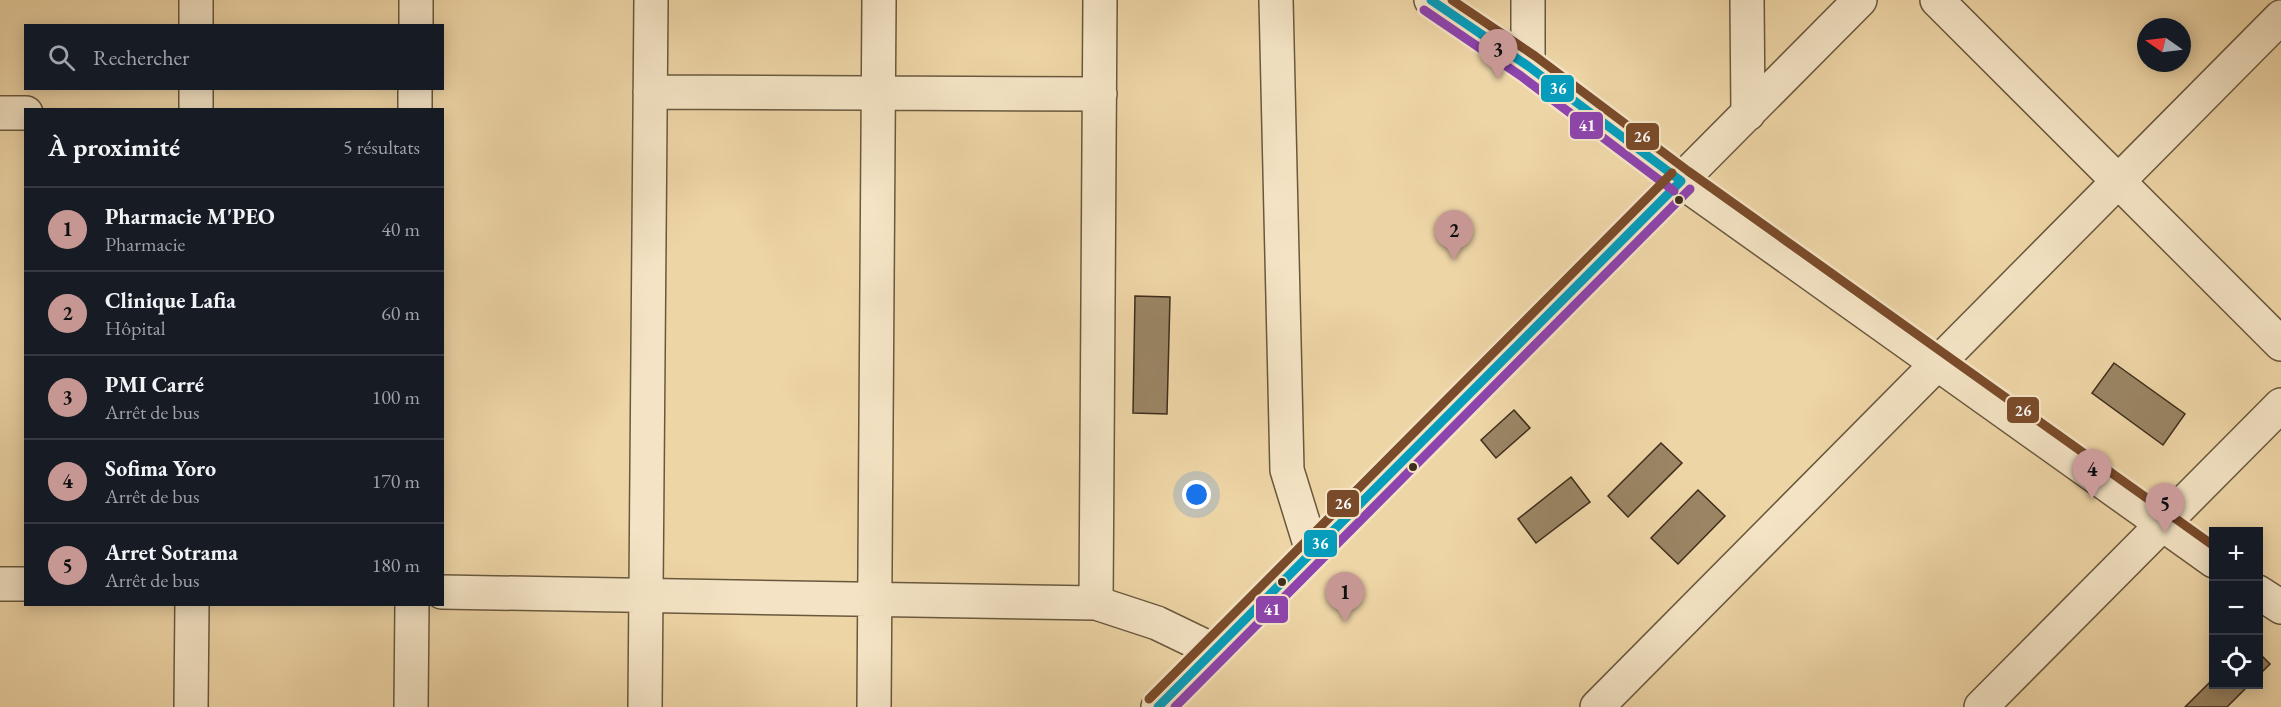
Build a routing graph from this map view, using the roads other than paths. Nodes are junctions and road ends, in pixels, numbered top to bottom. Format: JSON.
{"nodes":[{"id":1,"x":196,"y":0,"type":"edge"},
{"id":2,"x":416,"y":0,"type":"edge"},
{"id":3,"x":651,"y":0,"type":"edge"},
{"id":4,"x":879,"y":0,"type":"edge"},
{"id":5,"x":1100,"y":0,"type":"edge"},
{"id":6,"x":1276,"y":0,"type":"edge"},
{"id":7,"x":1431,"y":0,"type":"edge"},
{"id":8,"x":1528,"y":0,"type":"edge"},
{"id":9,"x":1747,"y":0,"type":"edge"},
{"id":10,"x":1860,"y":0,"type":"edge"},
{"id":11,"x":1937,"y":0,"type":"edge"},
{"id":12,"x":2281,"y":17,"type":"edge"},
{"id":13,"x":196,"y":24,"type":"edge"},
{"id":14,"x":416,"y":24,"type":"edge"},
{"id":15,"x":1528,"y":66,"type":"junction"},
{"id":16,"x":196,"y":90,"type":"edge"},
{"id":17,"x":415,"y":90,"type":"edge"},
{"id":18,"x":650,"y":92,"type":"junction"},
{"id":19,"x":878,"y":93,"type":"junction"},
{"id":20,"x":1100,"y":94,"type":"junction"},
{"id":21,"x":196,"y":108,"type":"edge"},
{"id":22,"x":415,"y":108,"type":"edge"},
{"id":23,"x":0,"y":113,"type":"edge"},
{"id":24,"x":24,"y":113,"type":"edge"},
{"id":25,"x":1748,"y":114,"type":"junction"},
{"id":26,"x":2118,"y":181,"type":"junction"},
{"id":27,"x":1681,"y":182,"type":"junction"},
{"id":28,"x":2281,"y":344,"type":"edge"},
{"id":29,"x":1937,"y":363,"type":"junction"},
{"id":30,"x":2281,"y":405,"type":"edge"},
{"id":31,"x":2161,"y":525,"type":"junction"},
{"id":32,"x":1312,"y":551,"type":"junction"},
{"id":33,"x":2209,"y":558,"type":"edge"},
{"id":34,"x":0,"y":584,"type":"edge"},
{"id":35,"x":24,"y":584,"type":"edge"},
{"id":36,"x":444,"y":592,"type":"edge"},
{"id":37,"x":646,"y":595,"type":"junction"},
{"id":38,"x":2263,"y":595,"type":"edge"},
{"id":39,"x":874,"y":599,"type":"junction"},
{"id":40,"x":1096,"y":603,"type":"junction"},
{"id":41,"x":192,"y":606,"type":"edge"},
{"id":42,"x":412,"y":606,"type":"edge"},
{"id":43,"x":2281,"y":607,"type":"edge"},
{"id":44,"x":1213,"y":650,"type":"junction"},
{"id":45,"x":191,"y":707,"type":"edge"},
{"id":46,"x":411,"y":707,"type":"edge"},
{"id":47,"x":645,"y":707,"type":"edge"},
{"id":48,"x":874,"y":707,"type":"edge"},
{"id":49,"x":1158,"y":707,"type":"edge"},
{"id":50,"x":1597,"y":707,"type":"edge"},
{"id":51,"x":1981,"y":707,"type":"edge"}],
"edges":[{"from":1,"to":13,"type":"street"},
{"from":2,"to":14,"type":"street"},
{"from":3,"to":18,"type":"street"},
{"from":4,"to":19,"type":"street"},
{"from":5,"to":20,"type":"street"},
{"from":6,"to":32,"type":"street"},
{"from":7,"to":15,"type":"street"},
{"from":8,"to":15,"type":"street"},
{"from":9,"to":25,"type":"street"},
{"from":10,"to":25,"type":"street"},
{"from":11,"to":26,"type":"street"},
{"from":12,"to":26,"type":"street"},
{"from":15,"to":27,"type":"street"},
{"from":16,"to":21,"type":"street"},
{"from":17,"to":22,"type":"street"},
{"from":18,"to":19,"type":"street"},
{"from":18,"to":37,"type":"street"},
{"from":19,"to":20,"type":"street"},
{"from":19,"to":39,"type":"street"},
{"from":20,"to":40,"type":"street"},
{"from":23,"to":24,"type":"street"},
{"from":25,"to":27,"type":"street"},
{"from":26,"to":28,"type":"street"},
{"from":26,"to":29,"type":"street"},
{"from":27,"to":29,"type":"street"},
{"from":27,"to":32,"type":"street"},
{"from":29,"to":31,"type":"street"},
{"from":29,"to":50,"type":"street"},
{"from":30,"to":31,"type":"street"},
{"from":31,"to":33,"type":"street"},
{"from":31,"to":51,"type":"street"},
{"from":32,"to":44,"type":"street"},
{"from":34,"to":35,"type":"street"},
{"from":36,"to":37,"type":"street"},
{"from":37,"to":39,"type":"street"},
{"from":37,"to":47,"type":"street"},
{"from":38,"to":43,"type":"street"},
{"from":39,"to":40,"type":"street"},
{"from":39,"to":48,"type":"street"},
{"from":40,"to":44,"type":"street"},
{"from":41,"to":45,"type":"street"},
{"from":42,"to":46,"type":"street"},
{"from":44,"to":49,"type":"street"}]}
